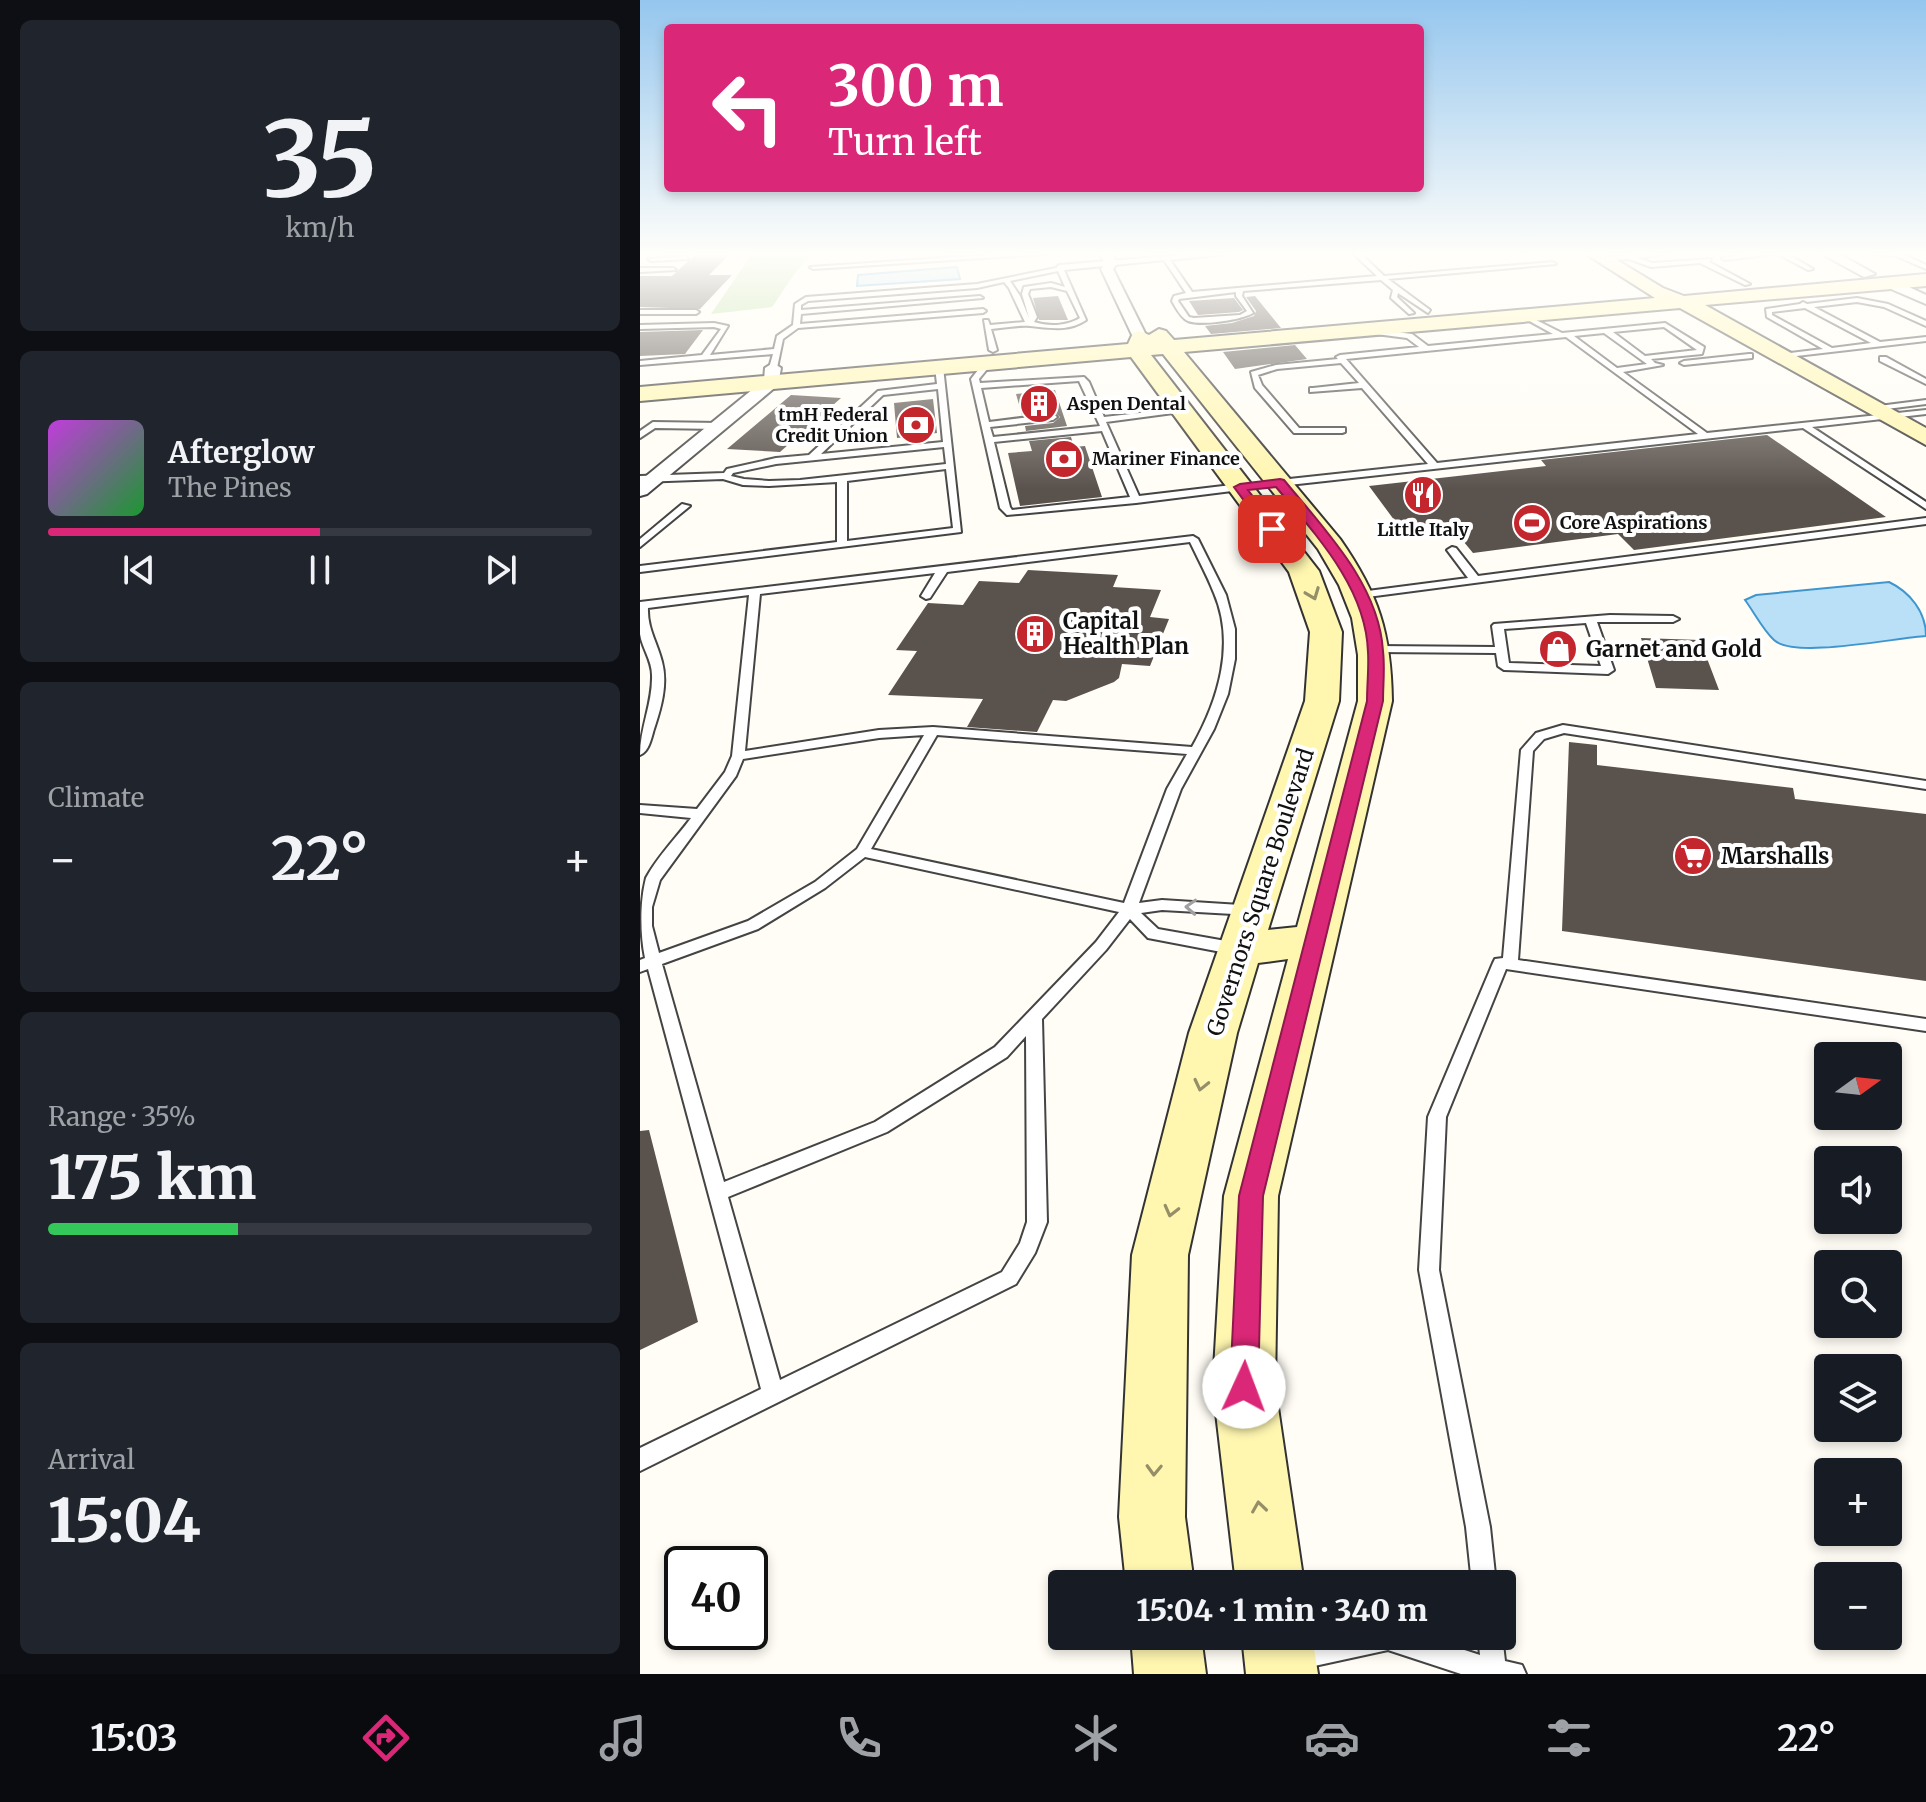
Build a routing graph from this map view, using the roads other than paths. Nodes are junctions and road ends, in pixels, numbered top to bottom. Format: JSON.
{"nodes":[{"id":1,"x":722,"y":332,"type":"edge"},
{"id":2,"x":788,"y":332,"type":"edge"},
{"id":3,"x":988,"y":332,"type":"edge"},
{"id":4,"x":1148,"y":332,"type":"edge"},
{"id":5,"x":1220,"y":332,"type":"edge"},
{"id":6,"x":1309,"y":332,"type":"edge"},
{"id":7,"x":1376,"y":332,"type":"edge"},
{"id":8,"x":1439,"y":332,"type":"edge"},
{"id":9,"x":1559,"y":332,"type":"edge"},
{"id":10,"x":1595,"y":332,"type":"edge"},
{"id":11,"x":1608,"y":332,"type":"edge"},
{"id":12,"x":1676,"y":332,"type":"edge"},
{"id":13,"x":1715,"y":332,"type":"edge"},
{"id":14,"x":1738,"y":332,"type":"edge"},
{"id":15,"x":1798,"y":332,"type":"edge"},
{"id":16,"x":1856,"y":332,"type":"edge"},
{"id":17,"x":1565,"y":335,"type":"junction"},
{"id":18,"x":1152,"y":339,"type":"junction"},
{"id":19,"x":1926,"y":339,"type":"edge"},
{"id":20,"x":1880,"y":345,"type":"junction"},
{"id":21,"x":1443,"y":347,"type":"junction"},
{"id":22,"x":1427,"y":349,"type":"junction"},
{"id":23,"x":1832,"y":351,"type":"junction"},
{"id":24,"x":990,"y":356,"type":"junction"},
{"id":25,"x":1749,"y":356,"type":"junction"},
{"id":26,"x":1782,"y":356,"type":"junction"},
{"id":27,"x":705,"y":357,"type":"junction"},
{"id":28,"x":1644,"y":358,"type":"junction"},
{"id":29,"x":1883,"y":359,"type":"dead end"},
{"id":30,"x":1343,"y":361,"type":"junction"},
{"id":31,"x":640,"y":363,"type":"edge"},
{"id":32,"x":1655,"y":366,"type":"junction"},
{"id":33,"x":774,"y":367,"type":"junction"},
{"id":34,"x":1926,"y":369,"type":"edge"},
{"id":35,"x":1616,"y":370,"type":"junction"},
{"id":36,"x":1907,"y":371,"type":"junction"},
{"id":37,"x":940,"y":377,"type":"junction"},
{"id":38,"x":640,"y":380,"type":"edge"},
{"id":39,"x":1926,"y":382,"type":"edge"},
{"id":40,"x":1364,"y":385,"type":"junction"},
{"id":41,"x":977,"y":386,"type":"junction"},
{"id":42,"x":1313,"y":390,"type":"dead end"},
{"id":43,"x":640,"y":394,"type":"edge"},
{"id":44,"x":1926,"y":402,"type":"edge"},
{"id":45,"x":1181,"y":410,"type":"junction"},
{"id":46,"x":1926,"y":412,"type":"edge"},
{"id":47,"x":1873,"y":414,"type":"junction"},
{"id":48,"x":1053,"y":417,"type":"dead end"},
{"id":49,"x":1103,"y":424,"type":"junction"},
{"id":50,"x":1802,"y":424,"type":"junction"},
{"id":51,"x":640,"y":425,"type":"edge"},
{"id":52,"x":653,"y":425,"type":"junction"},
{"id":53,"x":986,"y":425,"type":"junction"},
{"id":54,"x":719,"y":426,"type":"junction"},
{"id":55,"x":1342,"y":430,"type":"dead end"},
{"id":56,"x":640,"y":435,"type":"edge"},
{"id":57,"x":1704,"y":435,"type":"junction"},
{"id":58,"x":1926,"y":438,"type":"edge"},
{"id":59,"x":990,"y":440,"type":"junction"},
{"id":60,"x":948,"y":444,"type":"junction"},
{"id":61,"x":811,"y":458,"type":"junction"},
{"id":62,"x":1926,"y":458,"type":"edge"},
{"id":63,"x":1434,"y":465,"type":"junction"},
{"id":64,"x":950,"y":466,"type":"junction"},
{"id":65,"x":727,"y":476,"type":"junction"},
{"id":66,"x":842,"y":477,"type":"junction"},
{"id":67,"x":645,"y":483,"type":"edge"},
{"id":68,"x":1280,"y":483,"type":"junction"},
{"id":69,"x":1240,"y":487,"type":"junction"},
{"id":70,"x":1136,"y":500,"type":"junction"},
{"id":71,"x":685,"y":506,"type":"dead end"},
{"id":72,"x":1926,"y":506,"type":"edge"},
{"id":73,"x":1926,"y":521,"type":"edge"},
{"id":74,"x":640,"y":544,"type":"edge"},
{"id":75,"x":842,"y":544,"type":"junction"},
{"id":76,"x":1452,"y":550,"type":"dead end"},
{"id":77,"x":640,"y":569,"type":"edge"},
{"id":78,"x":943,"y":569,"type":"junction"},
{"id":79,"x":1475,"y":580,"type":"junction"},
{"id":80,"x":755,"y":592,"type":"junction"},
{"id":81,"x":1360,"y":595,"type":"junction"},
{"id":82,"x":926,"y":596,"type":"dead end"},
{"id":83,"x":1673,"y":619,"type":"dead end"},
{"id":84,"x":1591,"y":620,"type":"junction"},
{"id":85,"x":1325,"y":649,"type":"junction"},
{"id":86,"x":1376,"y":649,"type":"junction"},
{"id":87,"x":1502,"y":650,"type":"junction"},
{"id":88,"x":933,"y":731,"type":"junction"},
{"id":89,"x":640,"y":751,"type":"edge"},
{"id":90,"x":1197,"y":751,"type":"junction"},
{"id":91,"x":738,"y":756,"type":"junction"},
{"id":92,"x":1926,"y":785,"type":"edge"},
{"id":93,"x":640,"y":809,"type":"edge"},
{"id":94,"x":700,"y":814,"type":"junction"},
{"id":95,"x":862,"y":852,"type":"junction"},
{"id":96,"x":1129,"y":909,"type":"junction"},
{"id":97,"x":1247,"y":930,"type":"junction"},
{"id":98,"x":1314,"y":940,"type":"junction"},
{"id":99,"x":646,"y":964,"type":"edge"},
{"id":100,"x":1510,"y":964,"type":"junction"},
{"id":101,"x":1034,"y":1016,"type":"junction"},
{"id":102,"x":1926,"y":1025,"type":"edge"},
{"id":103,"x":717,"y":1193,"type":"junction"},
{"id":104,"x":773,"y":1394,"type":"junction"},
{"id":105,"x":640,"y":1460,"type":"edge"},
{"id":106,"x":1158,"y":1570,"type":"edge"},
{"id":107,"x":1268,"y":1570,"type":"edge"},
{"id":108,"x":1483,"y":1570,"type":"edge"},
{"id":109,"x":1167,"y":1650,"type":"edge"},
{"id":110,"x":1493,"y":1650,"type":"edge"},
{"id":111,"x":1274,"y":1661,"type":"edge"},
{"id":112,"x":1498,"y":1673,"type":"edge"},
{"id":113,"x":1170,"y":1674,"type":"edge"}],
"edges":[{"from":1,"to":27,"type":"lane"},
{"from":2,"to":33,"type":"lane"},
{"from":3,"to":24,"type":"lane"},
{"from":4,"to":18,"type":"street","name":"Governors Square Boulevard"},
{"from":5,"to":18,"type":"main road"},
{"from":6,"to":18,"type":"main road"},
{"from":7,"to":22,"type":"lane"},
{"from":8,"to":21,"type":"lane"},
{"from":9,"to":17,"type":"lane"},
{"from":10,"to":17,"type":"lane"},
{"from":11,"to":28,"type":"lane"},
{"from":12,"to":28,"type":"lane"},
{"from":13,"to":25,"type":"main road"},
{"from":14,"to":26,"type":"main road"},
{"from":15,"to":23,"type":"lane"},
{"from":16,"to":20,"type":"lane"},
{"from":17,"to":21,"type":"lane"},
{"from":17,"to":35,"type":"lane"},
{"from":18,"to":24,"type":"main road"},
{"from":18,"to":45,"type":"main road","name":"Governors Square Boulevard"},
{"from":18,"to":68,"type":"main road","name":"Governors Square Boulevard"},
{"from":19,"to":20,"type":"lane"},
{"from":20,"to":23,"type":"lane"},
{"from":21,"to":22,"type":"lane"},
{"from":22,"to":30,"type":"lane"},
{"from":23,"to":26,"type":"lane"},
{"from":24,"to":33,"type":"main road"},
{"from":24,"to":37,"type":"main road"},
{"from":24,"to":41,"type":"lane"},
{"from":25,"to":32,"type":"lane"},
{"from":25,"to":47,"type":"main road"},
{"from":26,"to":47,"type":"main road"},
{"from":27,"to":31,"type":"lane"},
{"from":27,"to":33,"type":"lane"},
{"from":28,"to":32,"type":"lane"},
{"from":29,"to":36,"type":"lane"},
{"from":30,"to":40,"type":"lane"},
{"from":30,"to":55,"type":"lane"},
{"from":32,"to":35,"type":"lane"},
{"from":33,"to":37,"type":"main road"},
{"from":33,"to":38,"type":"main road"},
{"from":33,"to":43,"type":"main road"},
{"from":33,"to":54,"type":"street"},
{"from":34,"to":36,"type":"lane"},
{"from":35,"to":57,"type":"lane"},
{"from":36,"to":39,"type":"lane"},
{"from":37,"to":60,"type":"lane"},
{"from":37,"to":61,"type":"lane"},
{"from":40,"to":42,"type":"lane"},
{"from":40,"to":63,"type":"lane"},
{"from":41,"to":49,"type":"lane"},
{"from":41,"to":53,"type":"lane"},
{"from":44,"to":47,"type":"lane"},
{"from":45,"to":49,"type":"lane"},
{"from":45,"to":69,"type":"main road","name":"Governors Square Boulevard"},
{"from":46,"to":47,"type":"lane"},
{"from":47,"to":50,"type":"lane"},
{"from":47,"to":58,"type":"main road"},
{"from":47,"to":62,"type":"main road"},
{"from":48,"to":53,"type":"lane"},
{"from":49,"to":59,"type":"lane"},
{"from":49,"to":70,"type":"lane"},
{"from":50,"to":57,"type":"lane"},
{"from":50,"to":72,"type":"lane"},
{"from":51,"to":52,"type":"lane"},
{"from":52,"to":54,"type":"lane"},
{"from":52,"to":56,"type":"lane"},
{"from":53,"to":59,"type":"lane"},
{"from":54,"to":67,"type":"street"},
{"from":57,"to":63,"type":"lane"},
{"from":59,"to":70,"type":"lane"},
{"from":60,"to":61,"type":"lane"},
{"from":60,"to":64,"type":"lane"},
{"from":61,"to":65,"type":"lane"},
{"from":63,"to":68,"type":"lane"},
{"from":64,"to":66,"type":"lane"},
{"from":64,"to":75,"type":"lane"},
{"from":65,"to":66,"type":"lane"},
{"from":65,"to":67,"type":"lane"},
{"from":66,"to":75,"type":"lane"},
{"from":68,"to":69,"type":"main road"},
{"from":68,"to":81,"type":"main road","name":"Governors Square Boulevard"},
{"from":69,"to":70,"type":"lane"},
{"from":69,"to":85,"type":"main road","name":"Governors Square Boulevard","one_way":true},
{"from":71,"to":74,"type":"lane"},
{"from":73,"to":79,"type":"lane"},
{"from":75,"to":77,"type":"lane"},
{"from":76,"to":79,"type":"lane"},
{"from":78,"to":80,"type":"lane"},
{"from":78,"to":82,"type":"lane"},
{"from":78,"to":90,"type":"lane"},
{"from":79,"to":81,"type":"lane"},
{"from":80,"to":89,"type":"lane"},
{"from":80,"to":91,"type":"lane"},
{"from":81,"to":86,"type":"main road","name":"Governors Square Boulevard"},
{"from":83,"to":84,"type":"lane"},
{"from":84,"to":87,"type":"lane"},
{"from":84,"to":87,"type":"lane"},
{"from":85,"to":86,"type":"main road"},
{"from":85,"to":97,"type":"main road","name":"Governors Square Boulevard"},
{"from":86,"to":87,"type":"lane"},
{"from":86,"to":98,"type":"main road","name":"Governors Square Boulevard"},
{"from":88,"to":90,"type":"lane"},
{"from":88,"to":91,"type":"lane"},
{"from":88,"to":95,"type":"lane"},
{"from":90,"to":96,"type":"lane"},
{"from":91,"to":94,"type":"lane"},
{"from":92,"to":100,"type":"lane"},
{"from":93,"to":94,"type":"lane"},
{"from":94,"to":99,"type":"lane"},
{"from":95,"to":96,"type":"lane"},
{"from":95,"to":99,"type":"lane"},
{"from":97,"to":96,"type":"lane","one_way":true},
{"from":96,"to":97,"type":"lane"},
{"from":96,"to":101,"type":"lane"},
{"from":97,"to":98,"type":"main road"},
{"from":97,"to":106,"type":"main road","name":"Governors Square Boulevard","one_way":true},
{"from":107,"to":98,"type":"main road","name":"Governors Square Boulevard","one_way":true},
{"from":99,"to":103,"type":"lane"},
{"from":100,"to":102,"type":"lane"},
{"from":100,"to":108,"type":"lane"},
{"from":101,"to":103,"type":"lane"},
{"from":101,"to":104,"type":"lane"},
{"from":103,"to":104,"type":"lane"},
{"from":104,"to":105,"type":"lane"},
{"from":109,"to":113,"type":"main road"},
{"from":110,"to":112,"type":"lane"},
{"from":111,"to":112,"type":"lane"}]}
